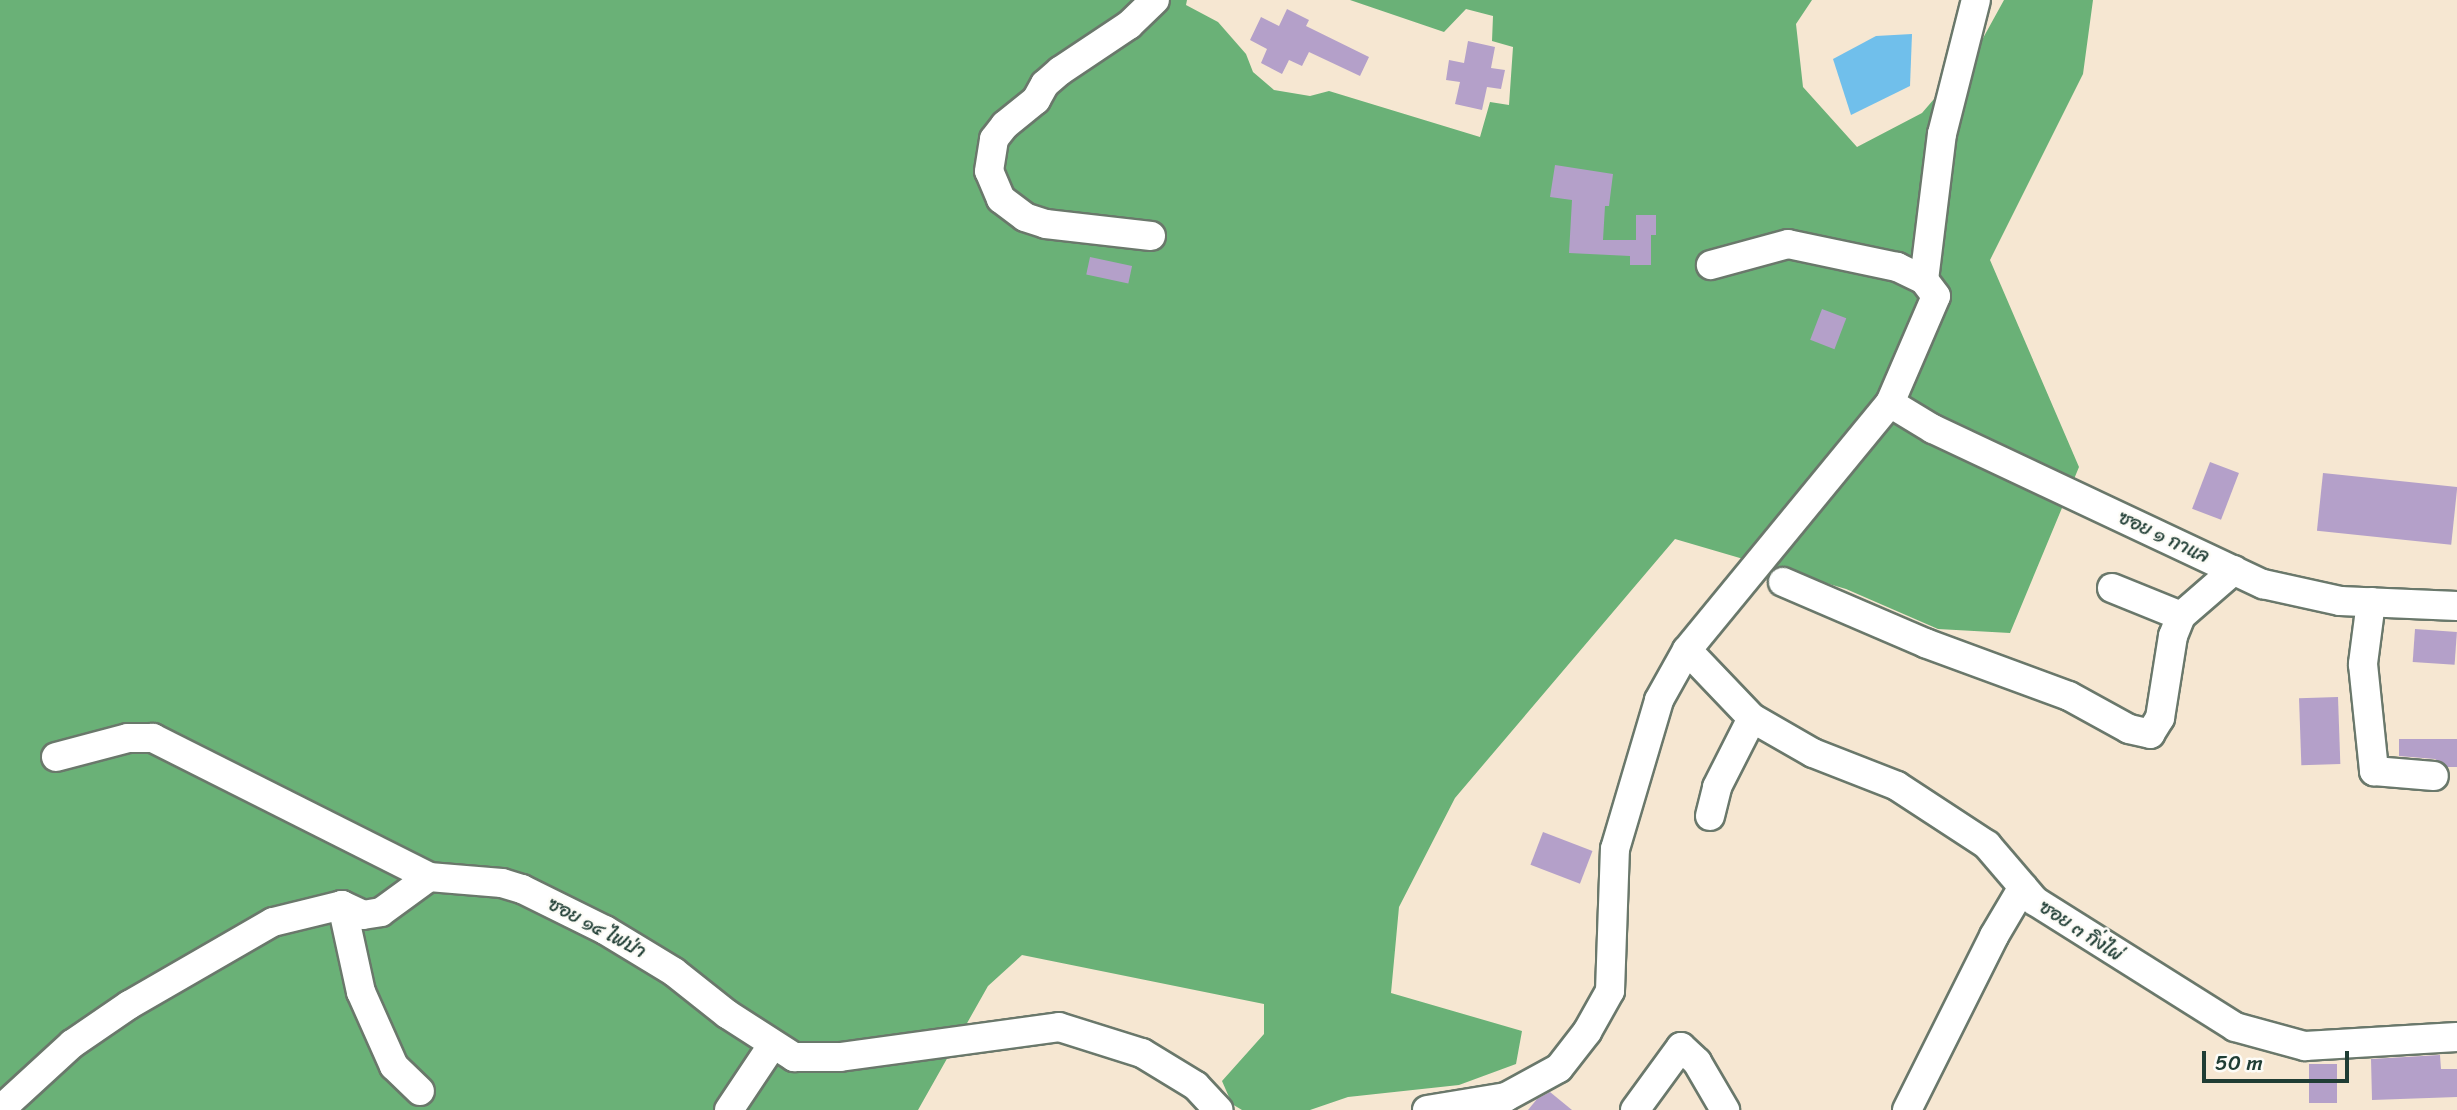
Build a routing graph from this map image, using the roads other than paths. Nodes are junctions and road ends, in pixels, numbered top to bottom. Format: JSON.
{"nodes":[{"id":1,"x":1155,"y":0,"type":"edge"},
{"id":2,"x":1976,"y":0,"type":"edge"},
{"id":3,"x":1151,"y":236,"type":"dead end"},
{"id":4,"x":1711,"y":265,"type":"dead end"},
{"id":5,"x":1924,"y":280,"type":"junction"},
{"id":6,"x":1891,"y":403,"type":"junction"},
{"id":7,"x":2234,"y":570,"type":"junction"},
{"id":8,"x":1783,"y":582,"type":"dead end"},
{"id":9,"x":2112,"y":588,"type":"dead end"},
{"id":10,"x":2371,"y":603,"type":"junction"},
{"id":11,"x":2457,"y":606,"type":"edge"},
{"id":12,"x":2181,"y":616,"type":"junction"},
{"id":13,"x":1687,"y":650,"type":"junction"},
{"id":14,"x":1752,"y":718,"type":"junction"},
{"id":15,"x":56,"y":757,"type":"dead end"},
{"id":16,"x":2434,"y":776,"type":"dead end"},
{"id":17,"x":1710,"y":816,"type":"dead end"},
{"id":18,"x":429,"y":877,"type":"junction"},
{"id":19,"x":2023,"y":887,"type":"junction"},
{"id":20,"x":342,"y":905,"type":"junction"},
{"id":21,"x":2457,"y":1037,"type":"edge"},
{"id":22,"x":773,"y":1044,"type":"junction"},
{"id":23,"x":419,"y":1091,"type":"dead end"},
{"id":24,"x":0,"y":1110,"type":"edge"},
{"id":25,"x":729,"y":1110,"type":"edge"},
{"id":26,"x":1217,"y":1110,"type":"edge"},
{"id":27,"x":1427,"y":1110,"type":"edge"},
{"id":28,"x":1635,"y":1110,"type":"edge"},
{"id":29,"x":1725,"y":1110,"type":"edge"},
{"id":30,"x":1907,"y":1110,"type":"edge"}],
"edges":[{"from":1,"to":3,"type":"street"},
{"from":2,"to":5,"type":"street"},
{"from":4,"to":5,"type":"street"},
{"from":5,"to":6,"type":"street"},
{"from":6,"to":7,"type":"street","name":"ซอย ๑ กาแล"},
{"from":6,"to":13,"type":"street"},
{"from":7,"to":10,"type":"street","name":"ซอย ๑ กาแล"},
{"from":7,"to":12,"type":"street"},
{"from":8,"to":12,"type":"street"},
{"from":9,"to":12,"type":"street"},
{"from":10,"to":11,"type":"street","name":"ซอย ๑ กาแล"},
{"from":10,"to":16,"type":"street"},
{"from":13,"to":14,"type":"street","name":"ซอย ๓ กิ่งไผ่"},
{"from":13,"to":27,"type":"street"},
{"from":14,"to":17,"type":"street"},
{"from":14,"to":19,"type":"street","name":"ซอย ๓ กิ่งไผ่"},
{"from":15,"to":18,"type":"street"},
{"from":18,"to":20,"type":"street"},
{"from":18,"to":22,"type":"street","name":"ซอย ๑๔ ไฟป่า"},
{"from":19,"to":21,"type":"street","name":"ซอย ๓ กิ่งไผ่"},
{"from":19,"to":30,"type":"street"},
{"from":20,"to":23,"type":"street"},
{"from":20,"to":24,"type":"street"},
{"from":22,"to":25,"type":"street"},
{"from":22,"to":26,"type":"street","name":"ซอย ๑๔ ไฟป่า"},
{"from":28,"to":29,"type":"street"}]}
